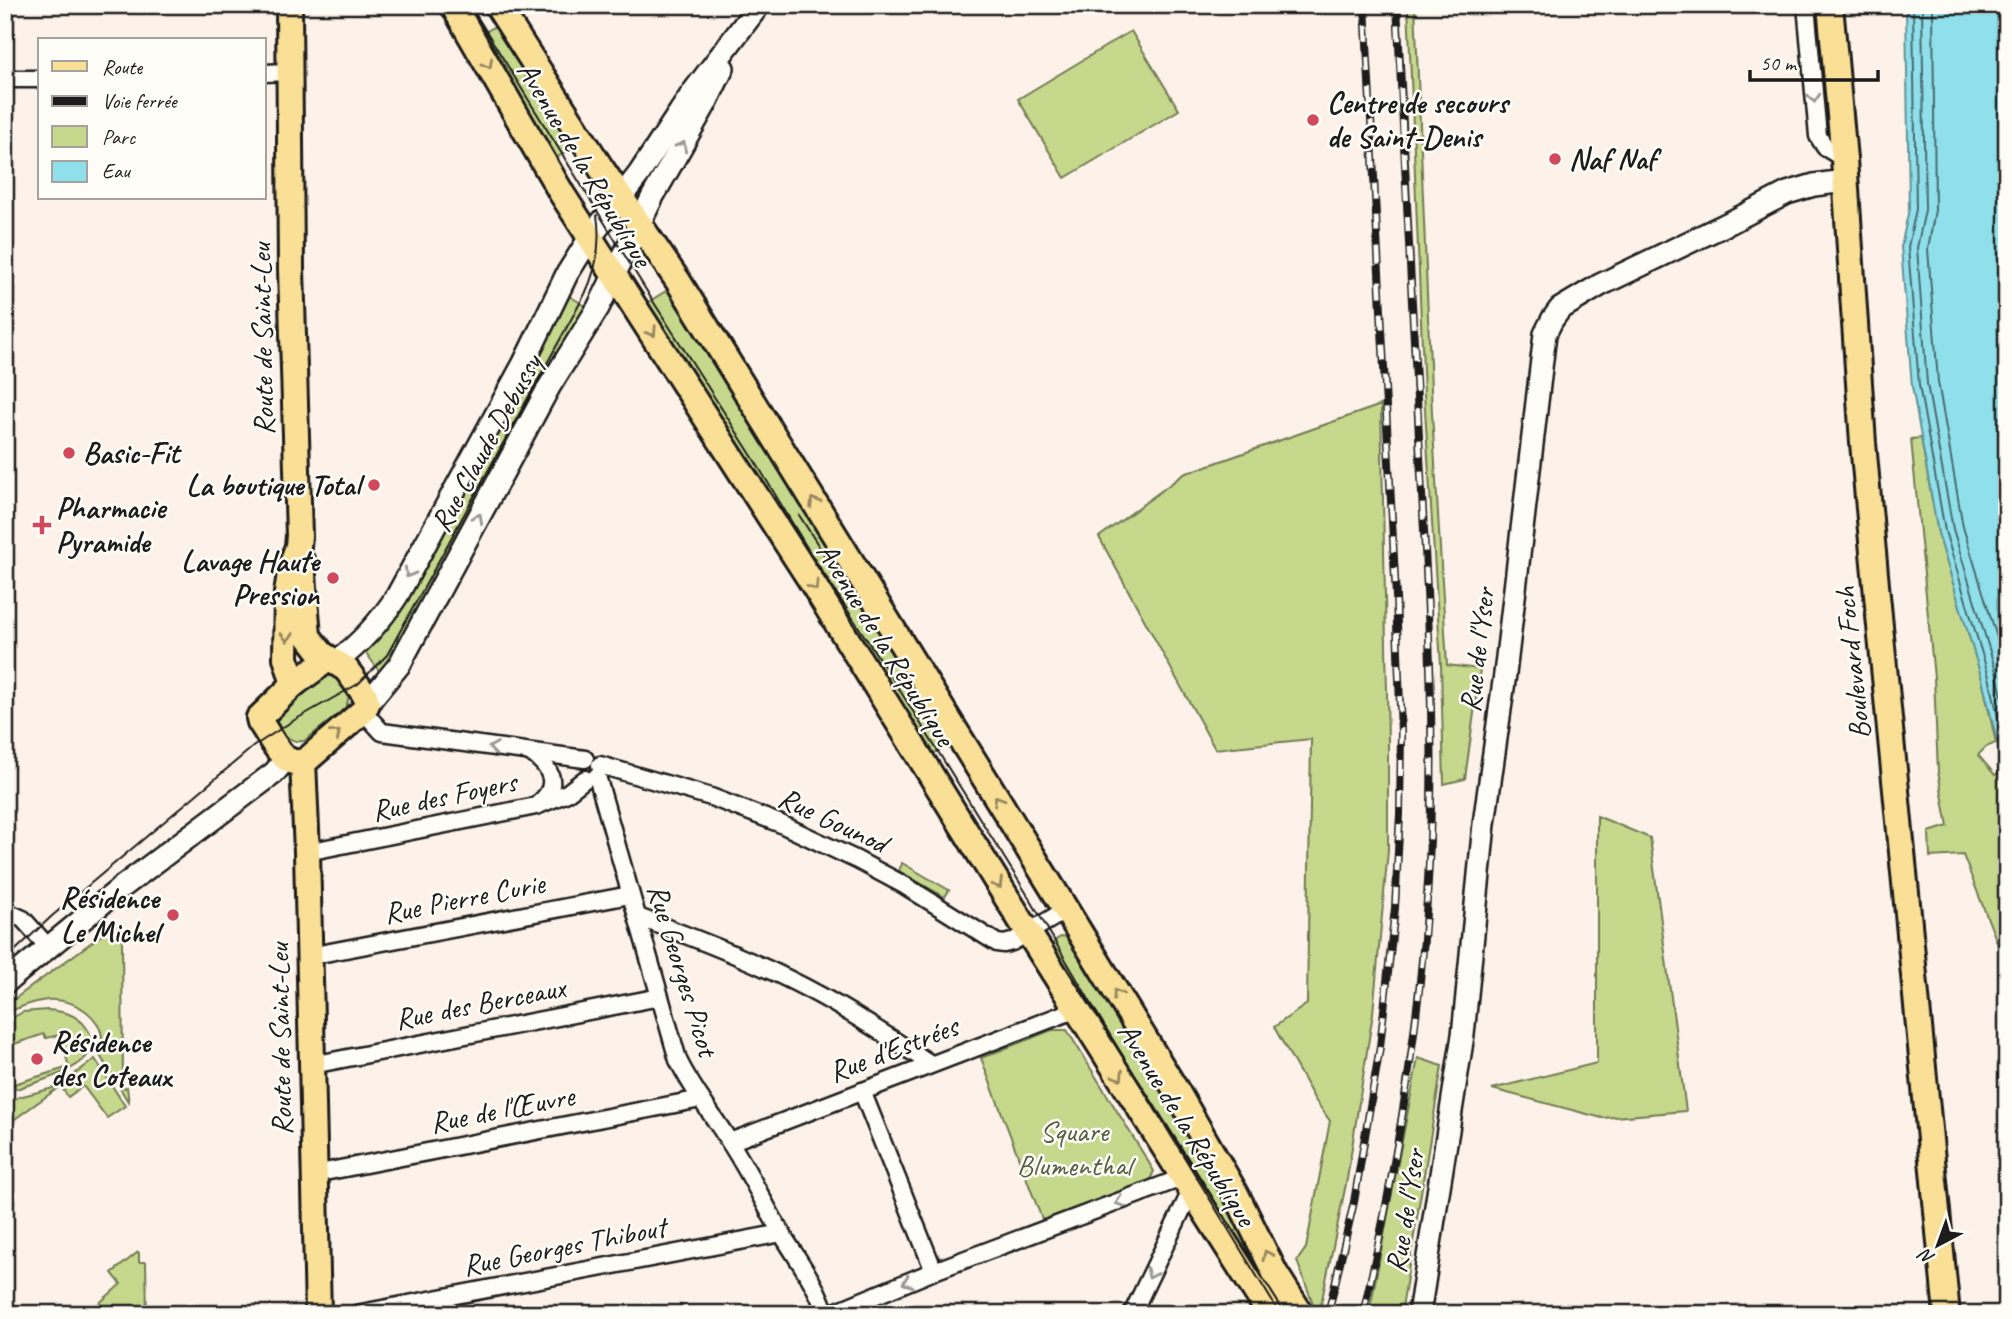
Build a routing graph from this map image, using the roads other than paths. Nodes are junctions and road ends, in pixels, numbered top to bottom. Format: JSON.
{"nodes":[{"id":1,"x":289,"y":5,"type":"edge"},
{"id":2,"x":453,"y":5,"type":"edge"},
{"id":3,"x":497,"y":5,"type":"edge"},
{"id":4,"x":759,"y":5,"type":"edge"},
{"id":5,"x":1806,"y":5,"type":"edge"},
{"id":6,"x":1830,"y":5,"type":"edge"},
{"id":7,"x":745,"y":23,"type":"junction"},
{"id":8,"x":290,"y":72,"type":"junction"},
{"id":9,"x":266,"y":73,"type":"edge"},
{"id":10,"x":5,"y":79,"type":"edge"},
{"id":11,"x":38,"y":79,"type":"edge"},
{"id":12,"x":1844,"y":170,"type":"junction"},
{"id":13,"x":627,"y":190,"type":"junction"},
{"id":14,"x":644,"y":214,"type":"junction"},
{"id":15,"x":590,"y":237,"type":"junction"},
{"id":16,"x":615,"y":275,"type":"junction"},
{"id":17,"x":298,"y":546,"type":"junction"},
{"id":18,"x":332,"y":661,"type":"junction"},
{"id":19,"x":294,"y":684,"type":"junction"},
{"id":20,"x":365,"y":707,"type":"junction"},
{"id":21,"x":531,"y":753,"type":"junction"},
{"id":22,"x":294,"y":760,"type":"junction"},
{"id":23,"x":592,"y":770,"type":"junction"},
{"id":24,"x":536,"y":806,"type":"junction"},
{"id":25,"x":307,"y":852,"type":"junction"},
{"id":26,"x":630,"y":895,"type":"junction"},
{"id":27,"x":1066,"y":910,"type":"junction"},
{"id":28,"x":5,"y":911,"type":"edge"},
{"id":29,"x":638,"y":917,"type":"junction"},
{"id":30,"x":1028,"y":932,"type":"junction"},
{"id":31,"x":48,"y":947,"type":"junction"},
{"id":32,"x":309,"y":956,"type":"junction"},
{"id":33,"x":5,"y":983,"type":"edge"},
{"id":34,"x":660,"y":997,"type":"junction"},
{"id":35,"x":1077,"y":1009,"type":"junction"},
{"id":36,"x":312,"y":1065,"type":"junction"},
{"id":37,"x":931,"y":1065,"type":"junction"},
{"id":38,"x":862,"y":1091,"type":"junction"},
{"id":39,"x":701,"y":1099,"type":"junction"},
{"id":40,"x":730,"y":1143,"type":"junction"},
{"id":41,"x":314,"y":1174,"type":"junction"},
{"id":42,"x":1187,"y":1184,"type":"junction"},
{"id":43,"x":782,"y":1233,"type":"junction"},
{"id":44,"x":934,"y":1271,"type":"junction"},
{"id":45,"x":318,"y":1314,"type":"edge"},
{"id":46,"x":356,"y":1314,"type":"edge"},
{"id":47,"x":828,"y":1314,"type":"edge"},
{"id":48,"x":1132,"y":1314,"type":"edge"},
{"id":49,"x":1270,"y":1314,"type":"edge"},
{"id":50,"x":1301,"y":1314,"type":"edge"},
{"id":51,"x":1419,"y":1314,"type":"edge"},
{"id":52,"x":1947,"y":1314,"type":"edge"}],
"edges":[{"from":1,"to":8,"type":"main road","name":"Route de Saint-Leu"},
{"from":2,"to":15,"type":"main road","name":"Avenue de la République","one_way":true},
{"from":3,"to":13,"type":"main road","name":"Avenue de la République"},
{"from":4,"to":7,"type":"street"},
{"from":5,"to":12,"type":"street","one_way":true},
{"from":6,"to":12,"type":"main road","name":"Boulevard Foch"},
{"from":7,"to":13,"type":"street","name":"Rue Claude Debussy"},
{"from":14,"to":7,"type":"street","name":"Rue Claude Debussy","one_way":true},
{"from":8,"to":9,"type":"street"},
{"from":8,"to":17,"type":"main road","name":"Route de Saint-Leu"},
{"from":10,"to":11,"type":"street"},
{"from":12,"to":51,"type":"street","name":"Rue de l'Yser"},
{"from":12,"to":52,"type":"main road","name":"Boulevard Foch"},
{"from":13,"to":14,"type":"main road","name":"Avenue de la République"},
{"from":13,"to":15,"type":"street","name":"Rue Claude Debussy"},
{"from":14,"to":16,"type":"street","name":"Rue Claude Debussy"},
{"from":27,"to":14,"type":"main road","name":"Avenue de la République","one_way":true},
{"from":15,"to":16,"type":"main road","name":"Avenue de la République"},
{"from":15,"to":18,"type":"street","name":"Rue Claude Debussy","one_way":true},
{"from":20,"to":16,"type":"street","name":"Rue Claude Debussy","one_way":true},
{"from":16,"to":30,"type":"main road","name":"Avenue de la République","one_way":true},
{"from":17,"to":18,"type":"main road","name":"Route de Saint-Leu"},
{"from":17,"to":19,"type":"main road","name":"Route de Saint-Leu","one_way":true},
{"from":18,"to":19,"type":"main road"},
{"from":18,"to":20,"type":"main road","name":"Route de Saint-Leu"},
{"from":19,"to":22,"type":"main road"},
{"from":21,"to":20,"type":"street","name":"Rue Gounod","one_way":true},
{"from":22,"to":20,"type":"main road","one_way":true},
{"from":21,"to":23,"type":"street","name":"Rue Gounod"},
{"from":21,"to":24,"type":"street"},
{"from":22,"to":25,"type":"main road","name":"Route de Saint-Leu"},
{"from":22,"to":31,"type":"street"},
{"from":23,"to":24,"type":"street","name":"Rue des Foyers"},
{"from":23,"to":26,"type":"street","name":"Rue Georges Picot"},
{"from":23,"to":30,"type":"street","name":"Rue Gounod"},
{"from":24,"to":25,"type":"street","name":"Rue des Foyers"},
{"from":25,"to":32,"type":"main road","name":"Route de Saint-Leu"},
{"from":26,"to":29,"type":"street","name":"Rue Georges Picot"},
{"from":26,"to":32,"type":"street","name":"Rue Pierre Curie"},
{"from":27,"to":30,"type":"street"},
{"from":50,"to":27,"type":"main road","name":"Avenue de la République","one_way":true},
{"from":28,"to":31,"type":"street"},
{"from":29,"to":34,"type":"street","name":"Rue Georges Picot"},
{"from":29,"to":37,"type":"street"},
{"from":30,"to":35,"type":"main road","name":"Avenue de la République"},
{"from":31,"to":33,"type":"street"},
{"from":32,"to":36,"type":"main road","name":"Route de Saint-Leu"},
{"from":34,"to":36,"type":"street","name":"Rue des Berceaux"},
{"from":34,"to":39,"type":"street","name":"Rue Georges Picot"},
{"from":35,"to":37,"type":"street","name":"Rue d'Estrées"},
{"from":35,"to":42,"type":"main road","name":"Avenue de la République","one_way":true},
{"from":36,"to":41,"type":"main road","name":"Route de Saint-Leu"},
{"from":37,"to":38,"type":"street","name":"Rue d'Estrées"},
{"from":38,"to":40,"type":"street","name":"Rue d'Estrées"},
{"from":38,"to":44,"type":"street"},
{"from":39,"to":40,"type":"street","name":"Rue Georges Picot"},
{"from":39,"to":41,"type":"street","name":"Rue de l'Œuvre"},
{"from":40,"to":43,"type":"street","name":"Rue Georges Picot"},
{"from":41,"to":45,"type":"main road","name":"Route de Saint-Leu"},
{"from":42,"to":44,"type":"street","one_way":true},
{"from":42,"to":48,"type":"street","one_way":true},
{"from":42,"to":49,"type":"main road","name":"Avenue de la République"},
{"from":43,"to":46,"type":"street","name":"Rue Georges Thibout"},
{"from":43,"to":47,"type":"street","name":"Rue Georges Picot"},
{"from":44,"to":47,"type":"street","one_way":true}]}
